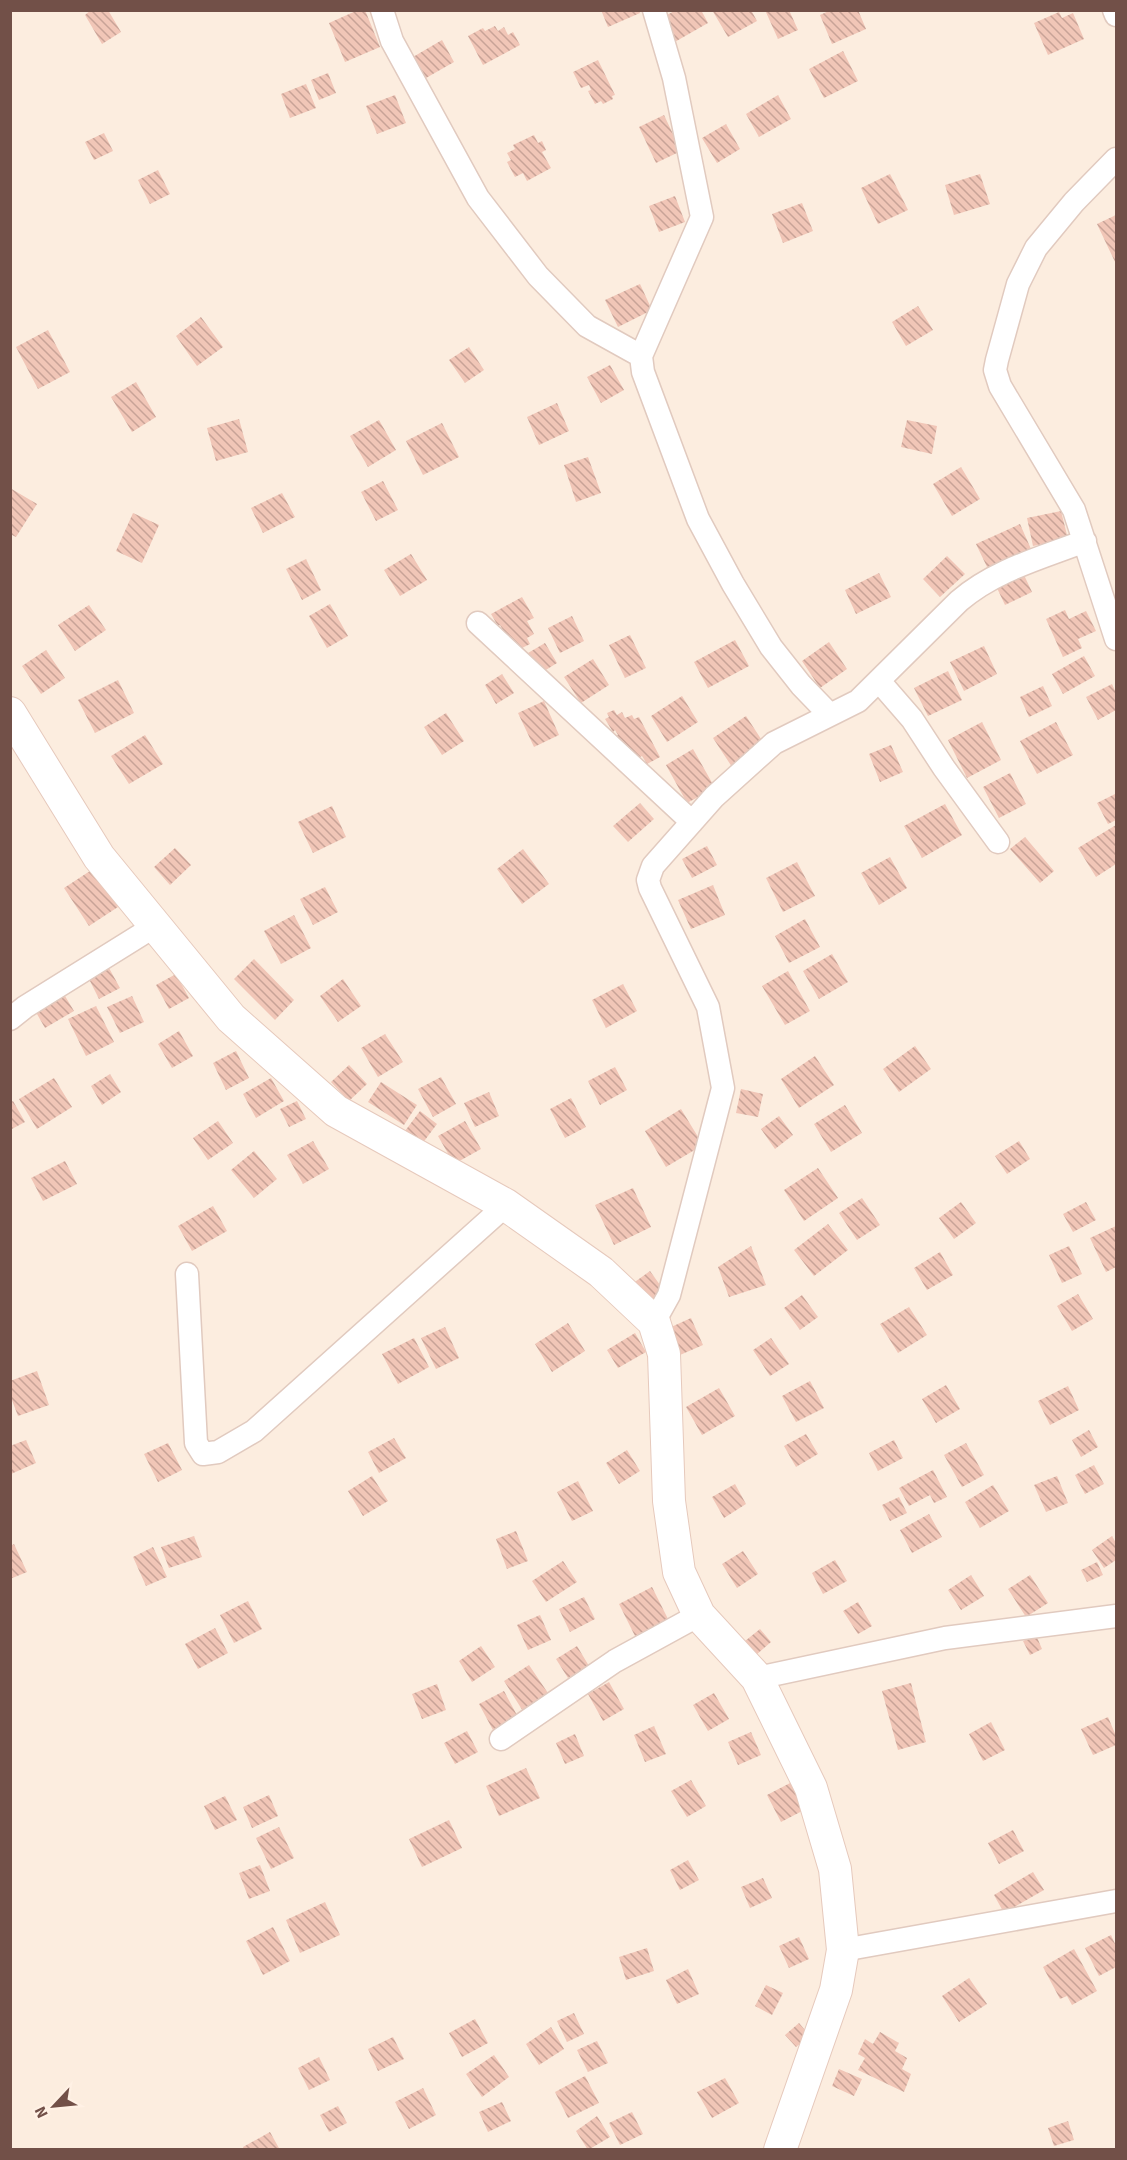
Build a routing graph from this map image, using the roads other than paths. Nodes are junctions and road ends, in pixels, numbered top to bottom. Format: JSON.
{"nodes":[{"id":1,"x":382,"y":10,"type":"edge"},
{"id":2,"x":654,"y":10,"type":"edge"},
{"id":3,"x":1114,"y":10,"type":"edge"},
{"id":4,"x":1116,"y":15,"type":"edge"},
{"id":5,"x":1116,"y":159,"type":"edge"},
{"id":6,"x":641,"y":356,"type":"junction"},
{"id":7,"x":1085,"y":541,"type":"junction"},
{"id":8,"x":478,"y":623,"type":"dead end"},
{"id":9,"x":1116,"y":639,"type":"edge"},
{"id":10,"x":879,"y":681,"type":"junction"},
{"id":11,"x":10,"y":713,"type":"edge"},
{"id":12,"x":829,"y":714,"type":"junction"},
{"id":13,"x":692,"y":822,"type":"junction"},
{"id":14,"x":998,"y":842,"type":"dead end"},
{"id":15,"x":155,"y":926,"type":"junction"},
{"id":16,"x":10,"y":1019,"type":"edge"},
{"id":17,"x":507,"y":1205,"type":"junction"},
{"id":18,"x":186,"y":1274,"type":"dead end"},
{"id":19,"x":654,"y":1322,"type":"junction"},
{"id":20,"x":699,"y":1615,"type":"junction"},
{"id":21,"x":1116,"y":1616,"type":"edge"},
{"id":22,"x":757,"y":1678,"type":"junction"},
{"id":23,"x":501,"y":1738,"type":"dead end"},
{"id":24,"x":1116,"y":1901,"type":"edge"},
{"id":25,"x":843,"y":1950,"type":"junction"},
{"id":26,"x":780,"y":2150,"type":"edge"}],
"edges":[{"from":1,"to":6,"type":"street"},
{"from":2,"to":6,"type":"street"},
{"from":3,"to":4,"type":"street"},
{"from":5,"to":7,"type":"street"},
{"from":6,"to":12,"type":"street"},
{"from":7,"to":9,"type":"street"},
{"from":7,"to":10,"type":"street"},
{"from":8,"to":13,"type":"street"},
{"from":10,"to":12,"type":"street"},
{"from":10,"to":14,"type":"street"},
{"from":11,"to":15,"type":"main road"},
{"from":12,"to":13,"type":"street"},
{"from":13,"to":19,"type":"street"},
{"from":15,"to":16,"type":"street"},
{"from":15,"to":17,"type":"main road"},
{"from":17,"to":18,"type":"street"},
{"from":17,"to":19,"type":"main road"},
{"from":19,"to":20,"type":"main road"},
{"from":20,"to":22,"type":"main road"},
{"from":20,"to":23,"type":"street"},
{"from":21,"to":22,"type":"street"},
{"from":22,"to":25,"type":"main road"},
{"from":24,"to":25,"type":"street"},
{"from":25,"to":26,"type":"main road"}]}
